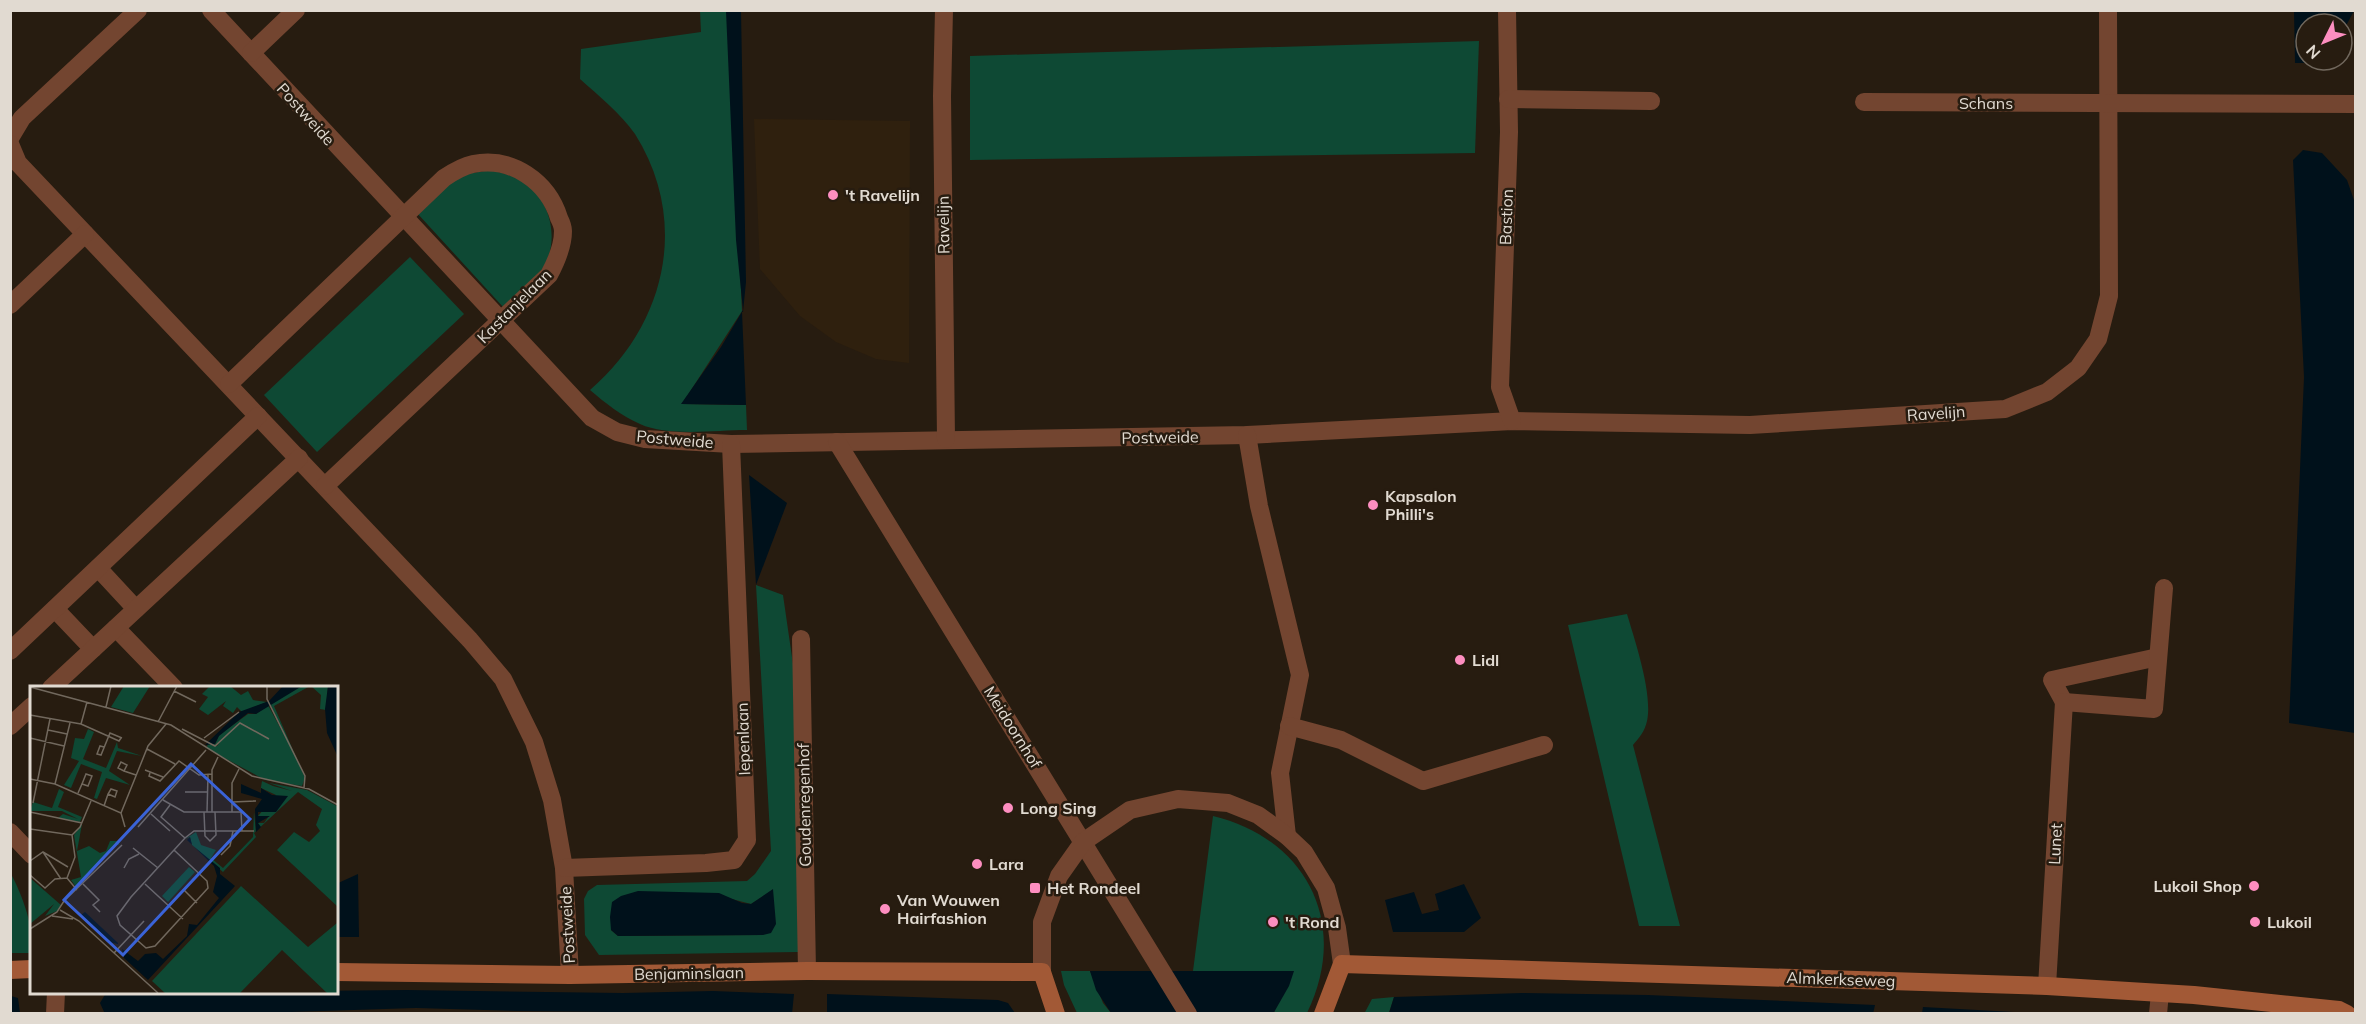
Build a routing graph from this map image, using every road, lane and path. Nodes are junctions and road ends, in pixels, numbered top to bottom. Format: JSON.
{"nodes":[{"id":1,"x":138,"y":10,"type":"edge"},
{"id":2,"x":211,"y":10,"type":"edge"},
{"id":3,"x":296,"y":10,"type":"edge"},
{"id":4,"x":944,"y":10,"type":"edge"},
{"id":5,"x":1507,"y":10,"type":"edge"},
{"id":6,"x":2108,"y":10,"type":"edge"},
{"id":7,"x":251,"y":53,"type":"junction"},
{"id":8,"x":1508,"y":99,"type":"junction"},
{"id":9,"x":1651,"y":100,"type":"dead end"},
{"id":10,"x":1864,"y":102,"type":"dead end"},
{"id":11,"x":2108,"y":103,"type":"junction"},
{"id":12,"x":2355,"y":104,"type":"edge"},
{"id":13,"x":10,"y":138,"type":"edge"},
{"id":14,"x":10,"y":144,"type":"edge"},
{"id":15,"x":403,"y":217,"type":"junction"},
{"id":16,"x":85,"y":234,"type":"junction"},
{"id":17,"x":10,"y":305,"type":"edge"},
{"id":18,"x":500,"y":320,"type":"junction"},
{"id":19,"x":229,"y":384,"type":"junction"},
{"id":20,"x":258,"y":416,"type":"junction"},
{"id":21,"x":1512,"y":421,"type":"junction"},
{"id":22,"x":1246,"y":435,"type":"junction"},
{"id":23,"x":946,"y":439,"type":"junction"},
{"id":24,"x":837,"y":442,"type":"junction"},
{"id":25,"x":731,"y":444,"type":"junction"},
{"id":26,"x":299,"y":458,"type":"junction"},
{"id":27,"x":325,"y":486,"type":"junction"},
{"id":28,"x":98,"y":568,"type":"junction"},
{"id":29,"x":2164,"y":588,"type":"dead end"},
{"id":30,"x":55,"y":609,"type":"junction"},
{"id":31,"x":136,"y":609,"type":"junction"},
{"id":32,"x":116,"y":628,"type":"junction"},
{"id":33,"x":801,"y":639,"type":"dead end"},
{"id":34,"x":93,"y":650,"type":"junction"},
{"id":35,"x":10,"y":651,"type":"edge"},
{"id":36,"x":2158,"y":657,"type":"junction"},
{"id":37,"x":53,"y":686,"type":"edge"},
{"id":38,"x":172,"y":686,"type":"edge"},
{"id":39,"x":2064,"y":702,"type":"junction"},
{"id":40,"x":30,"y":708,"type":"edge"},
{"id":41,"x":10,"y":726,"type":"edge"},
{"id":42,"x":1289,"y":726,"type":"junction"},
{"id":43,"x":1544,"y":745,"type":"dead end"},
{"id":44,"x":10,"y":832,"type":"edge"},
{"id":45,"x":1287,"y":836,"type":"junction"},
{"id":46,"x":1083,"y":842,"type":"junction"},
{"id":47,"x":30,"y":853,"type":"edge"},
{"id":48,"x":564,"y":868,"type":"junction"},
{"id":49,"x":1342,"y":964,"type":"junction"},
{"id":50,"x":30,"y":969,"type":"edge"},
{"id":51,"x":10,"y":970,"type":"edge"},
{"id":52,"x":807,"y":971,"type":"junction"},
{"id":53,"x":338,"y":972,"type":"edge"},
{"id":54,"x":1042,"y":972,"type":"junction"},
{"id":55,"x":570,"y":975,"type":"junction"},
{"id":56,"x":2047,"y":986,"type":"junction"},
{"id":57,"x":2160,"y":993,"type":"junction"},
{"id":58,"x":56,"y":994,"type":"edge"},
{"id":59,"x":2347,"y":1010,"type":"edge"},
{"id":60,"x":56,"y":1014,"type":"edge"},
{"id":61,"x":1056,"y":1014,"type":"edge"},
{"id":62,"x":1188,"y":1014,"type":"edge"},
{"id":63,"x":1323,"y":1014,"type":"edge"},
{"id":64,"x":2158,"y":1014,"type":"edge"}],
"edges":[{"from":1,"to":13,"type":"street"},
{"from":2,"to":7,"type":"street","name":"Postweide"},
{"from":3,"to":7,"type":"street"},
{"from":4,"to":23,"type":"street","name":"Ravelijn"},
{"from":5,"to":8,"type":"street","name":"Bastion"},
{"from":6,"to":11,"type":"street","name":"Ravelijn"},
{"from":7,"to":15,"type":"street","name":"Postweide"},
{"from":8,"to":9,"type":"street"},
{"from":8,"to":21,"type":"street","name":"Bastion"},
{"from":10,"to":11,"type":"street","name":"Schans"},
{"from":11,"to":12,"type":"street"},
{"from":11,"to":21,"type":"street","name":"Ravelijn"},
{"from":14,"to":16,"type":"street","name":"Postweide"},
{"from":15,"to":18,"type":"street","name":"Postweide"},
{"from":15,"to":18,"type":"street","name":"Kastanjelaan"},
{"from":15,"to":19,"type":"street","name":"Kastanjelaan"},
{"from":16,"to":17,"type":"street"},
{"from":16,"to":19,"type":"street","name":"Postweide"},
{"from":18,"to":25,"type":"street","name":"Postweide"},
{"from":18,"to":27,"type":"street","name":"Kastanjelaan"},
{"from":19,"to":20,"type":"street","name":"Postweide"},
{"from":20,"to":26,"type":"street","name":"Postweide"},
{"from":20,"to":28,"type":"street"},
{"from":21,"to":22,"type":"street","name":"Postweide"},
{"from":22,"to":23,"type":"street","name":"Postweide"},
{"from":22,"to":42,"type":"street"},
{"from":23,"to":24,"type":"street","name":"Postweide"},
{"from":24,"to":25,"type":"street","name":"Postweide"},
{"from":24,"to":46,"type":"street","name":"Meidoornhof"},
{"from":25,"to":48,"type":"street","name":"Iepenlaan"},
{"from":26,"to":27,"type":"street","name":"Postweide"},
{"from":26,"to":31,"type":"street"},
{"from":27,"to":48,"type":"street","name":"Postweide"},
{"from":28,"to":30,"type":"street"},
{"from":28,"to":31,"type":"street"},
{"from":29,"to":36,"type":"street"},
{"from":30,"to":34,"type":"street"},
{"from":30,"to":35,"type":"street"},
{"from":31,"to":32,"type":"street"},
{"from":32,"to":34,"type":"street"},
{"from":32,"to":38,"type":"street"},
{"from":33,"to":52,"type":"street","name":"Goudenregenhof"},
{"from":34,"to":37,"type":"street"},
{"from":36,"to":39,"type":"street","name":"Lunet"},
{"from":36,"to":39,"type":"street"},
{"from":39,"to":56,"type":"street","name":"Lunet"},
{"from":40,"to":41,"type":"street"},
{"from":42,"to":43,"type":"street"},
{"from":42,"to":45,"type":"street"},
{"from":44,"to":47,"type":"street"},
{"from":45,"to":46,"type":"street"},
{"from":45,"to":49,"type":"street"},
{"from":46,"to":54,"type":"street"},
{"from":46,"to":62,"type":"street","name":"Meidoornhof"},
{"from":48,"to":55,"type":"street","name":"Postweide"},
{"from":49,"to":56,"type":"street","name":"Almkerkseweg"},
{"from":49,"to":63,"type":"street"},
{"from":50,"to":51,"type":"street"},
{"from":52,"to":54,"type":"street","name":"Benjaminslaan"},
{"from":52,"to":55,"type":"street","name":"Benjaminslaan"},
{"from":53,"to":55,"type":"street","name":"Benjaminslaan"},
{"from":54,"to":61,"type":"street"},
{"from":56,"to":57,"type":"street","name":"Almkerkseweg"},
{"from":57,"to":59,"type":"street","name":"Almkerkseweg"},
{"from":57,"to":64,"type":"street"},
{"from":58,"to":60,"type":"street"}]}
